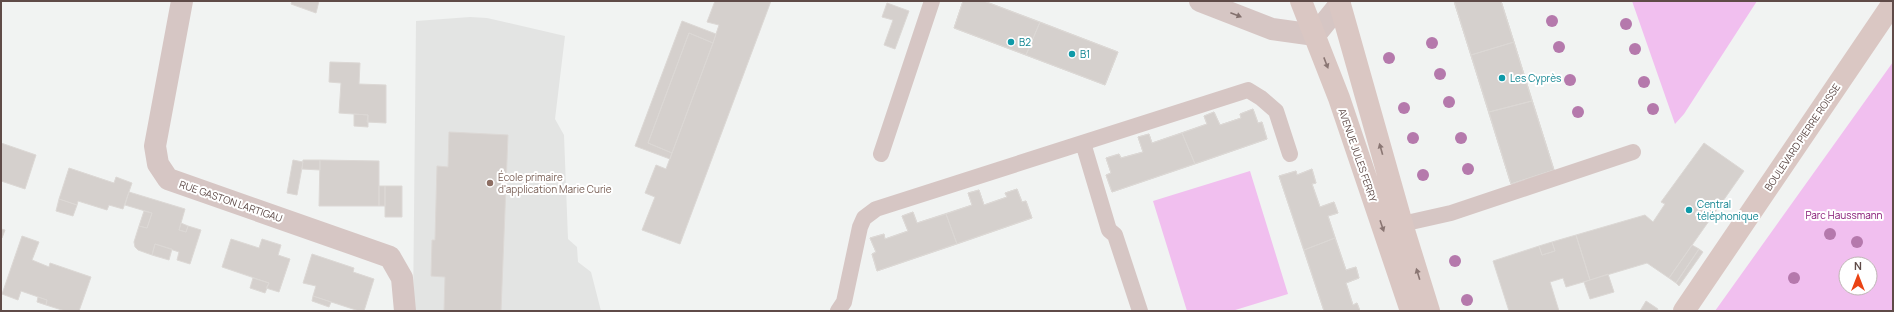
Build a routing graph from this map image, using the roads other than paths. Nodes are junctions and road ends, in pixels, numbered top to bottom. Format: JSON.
{"nodes":[{"id":1,"x":182,"y":1,"type":"edge"},
{"id":2,"x":932,"y":1,"type":"edge"},
{"id":3,"x":1200,"y":1,"type":"edge"},
{"id":4,"x":1301,"y":1,"type":"edge"},
{"id":5,"x":1340,"y":2,"type":"edge"},
{"id":6,"x":1893,"y":3,"type":"edge"},
{"id":7,"x":1315,"y":35,"type":"junction"},
{"id":8,"x":1083,"y":143,"type":"junction"},
{"id":9,"x":1633,"y":152,"type":"dead end"},
{"id":10,"x":881,"y":154,"type":"dead end"},
{"id":11,"x":1290,"y":154,"type":"dead end"},
{"id":12,"x":1402,"y":224,"type":"junction"},
{"id":13,"x":405,"y":311,"type":"edge"},
{"id":14,"x":838,"y":311,"type":"edge"},
{"id":15,"x":1140,"y":311,"type":"edge"},
{"id":16,"x":1411,"y":311,"type":"edge"},
{"id":17,"x":1430,"y":311,"type":"edge"},
{"id":18,"x":1684,"y":311,"type":"edge"}],
"edges":[{"from":1,"to":13,"type":"street","name":"RUE GASTON LARTIGAU"},
{"from":2,"to":10,"type":"lane"},
{"from":3,"to":7,"type":"street","one_way":true},
{"from":4,"to":7,"type":"street","name":"AVENUE JULES FERRY"},
{"from":5,"to":7,"type":"street"},
{"from":12,"to":5,"type":"street","name":"AVENUE JULES FERRY","one_way":true},
{"from":6,"to":18,"type":"street","name":"BOULEVARD PIERRE ROISSE"},
{"from":7,"to":16,"type":"street","name":"AVENUE JULES FERRY","one_way":true},
{"from":8,"to":11,"type":"lane"},
{"from":8,"to":14,"type":"lane"},
{"from":8,"to":15,"type":"lane"},
{"from":9,"to":12,"type":"lane"},
{"from":17,"to":12,"type":"street","name":"AVENUE JULES FERRY","one_way":true}]}
